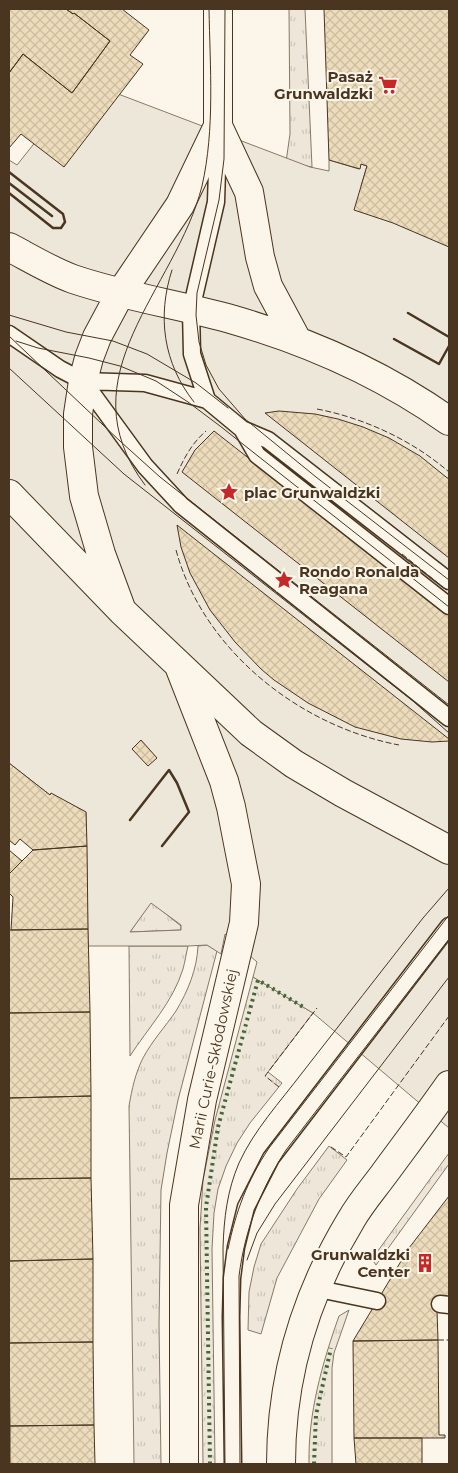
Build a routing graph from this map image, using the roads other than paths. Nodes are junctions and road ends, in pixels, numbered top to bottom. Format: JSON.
{"nodes":[{"id":1,"x":218,"y":9,"type":"edge"},
{"id":2,"x":218,"y":126,"type":"junction"},
{"id":3,"x":9,"y":247,"type":"edge"},
{"id":4,"x":120,"y":294,"type":"junction"},
{"id":5,"x":191,"y":310,"type":"junction"},
{"id":6,"x":9,"y":334,"type":"edge"},
{"id":7,"x":296,"y":340,"type":"junction"},
{"id":8,"x":83,"y":381,"type":"junction"},
{"id":9,"x":207,"y":400,"type":"junction"},
{"id":10,"x":449,"y":421,"type":"edge"},
{"id":11,"x":242,"y":429,"type":"junction"},
{"id":12,"x":9,"y":494,"type":"edge"},
{"id":13,"x":449,"y":581,"type":"edge"},
{"id":14,"x":449,"y":606,"type":"edge"},
{"id":15,"x":122,"y":611,"type":"junction"},
{"id":16,"x":179,"y":666,"type":"junction"},
{"id":17,"x":449,"y":718,"type":"edge"},
{"id":18,"x":449,"y":850,"type":"edge"},
{"id":19,"x":449,"y":926,"type":"edge"},
{"id":20,"x":449,"y":1085,"type":"edge"},
{"id":21,"x":314,"y":1288,"type":"junction"},
{"id":22,"x":377,"y":1301,"type":"dead end"},
{"id":23,"x":184,"y":1464,"type":"edge"},
{"id":24,"x":233,"y":1464,"type":"edge"},
{"id":25,"x":281,"y":1464,"type":"edge"}],
"edges":[{"from":1,"to":2,"type":"main road"},
{"from":2,"to":4,"type":"main road"},
{"from":2,"to":5,"type":"lane"},
{"from":2,"to":7,"type":"main road"},
{"from":3,"to":4,"type":"main road"},
{"from":4,"to":5,"type":"main road"},
{"from":4,"to":8,"type":"main road"},
{"from":5,"to":7,"type":"main road"},
{"from":5,"to":9,"type":"lane"},
{"from":6,"to":8,"type":"lane"},
{"from":7,"to":10,"type":"main road"},
{"from":8,"to":9,"type":"lane"},
{"from":8,"to":15,"type":"main road"},
{"from":8,"to":17,"type":"lane"},
{"from":9,"to":11,"type":"lane"},
{"from":11,"to":13,"type":"lane"},
{"from":11,"to":14,"type":"lane"},
{"from":12,"to":15,"type":"main road"},
{"from":15,"to":16,"type":"main road"},
{"from":16,"to":18,"type":"main road"},
{"from":16,"to":23,"type":"main road","name":"Marii Curie-Skłodowskiej"},
{"from":19,"to":24,"type":"lane"},
{"from":20,"to":21,"type":"main road"},
{"from":21,"to":22,"type":"lane"},
{"from":21,"to":25,"type":"main road"}]}
